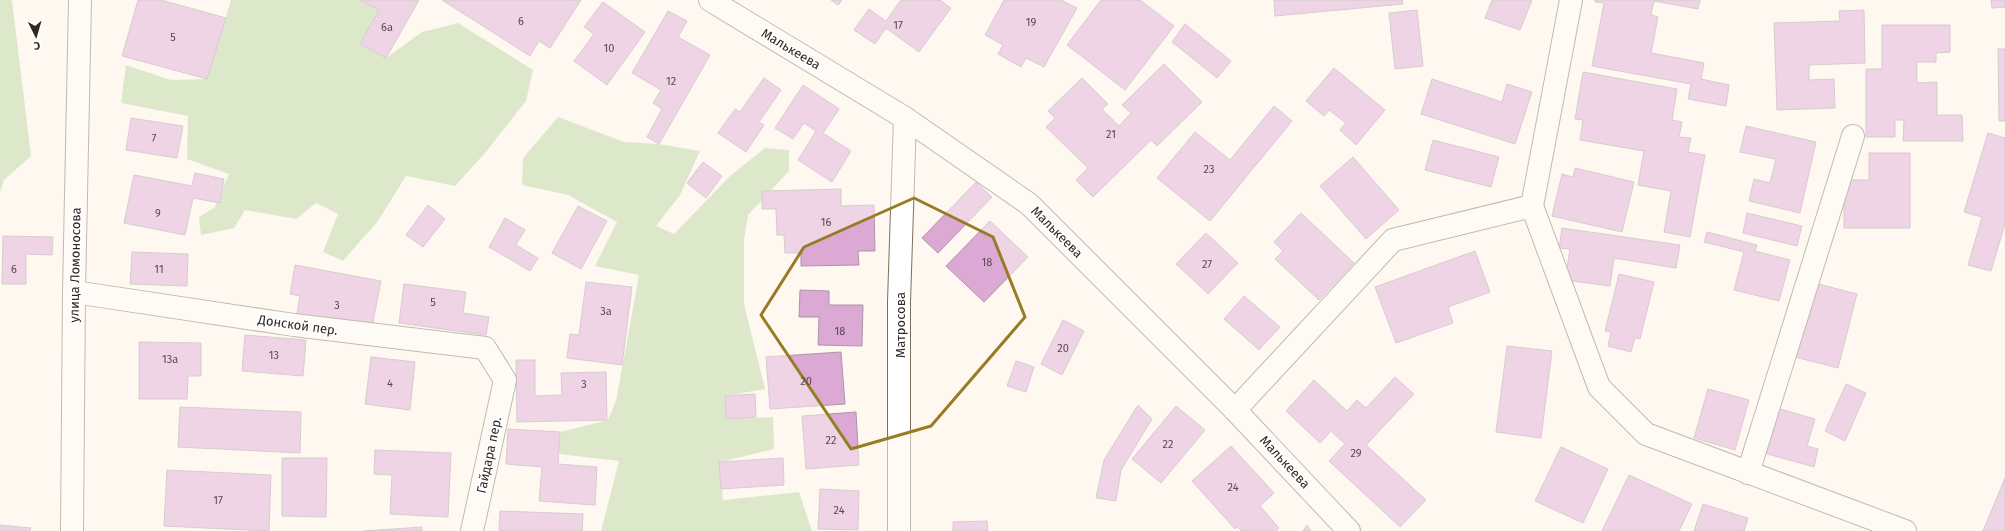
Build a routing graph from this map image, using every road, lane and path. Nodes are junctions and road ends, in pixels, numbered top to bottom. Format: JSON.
{"nodes":[{"id":1,"x":80,"y":0,"type":"edge"},
{"id":2,"x":710,"y":0,"type":"edge"},
{"id":3,"x":1571,"y":0,"type":"edge"},
{"id":4,"x":905,"y":118,"type":"junction"},
{"id":5,"x":1853,"y":136,"type":"dead end"},
{"id":6,"x":1532,"y":206,"type":"junction"},
{"id":7,"x":74,"y":292,"type":"junction"},
{"id":8,"x":505,"y":380,"type":"joint"},
{"id":9,"x":1235,"y":410,"type":"junction"},
{"id":10,"x":1748,"y":473,"type":"junction"},
{"id":11,"x":72,"y":531,"type":"edge"},
{"id":12,"x":472,"y":531,"type":"edge"},
{"id":13,"x":899,"y":531,"type":"edge"},
{"id":14,"x":1349,"y":531,"type":"edge"},
{"id":15,"x":1906,"y":531,"type":"edge"}],
"edges":[{"from":1,"to":7,"type":"street","name":"улица Ломоносова"},
{"from":2,"to":4,"type":"street","name":"Малькеева"},
{"from":3,"to":6,"type":"street"},
{"from":4,"to":9,"type":"street","name":"Малькеева"},
{"from":4,"to":13,"type":"street","name":"Матросова"},
{"from":5,"to":10,"type":"street"},
{"from":6,"to":9,"type":"street"},
{"from":6,"to":10,"type":"street"},
{"from":7,"to":8,"type":"street","name":"Донской пер."},
{"from":7,"to":11,"type":"street","name":"улица Ломоносова"},
{"from":8,"to":12,"type":"street","name":"Гайдара пер."},
{"from":9,"to":14,"type":"street","name":"Малькеева"},
{"from":10,"to":15,"type":"street"}]}
